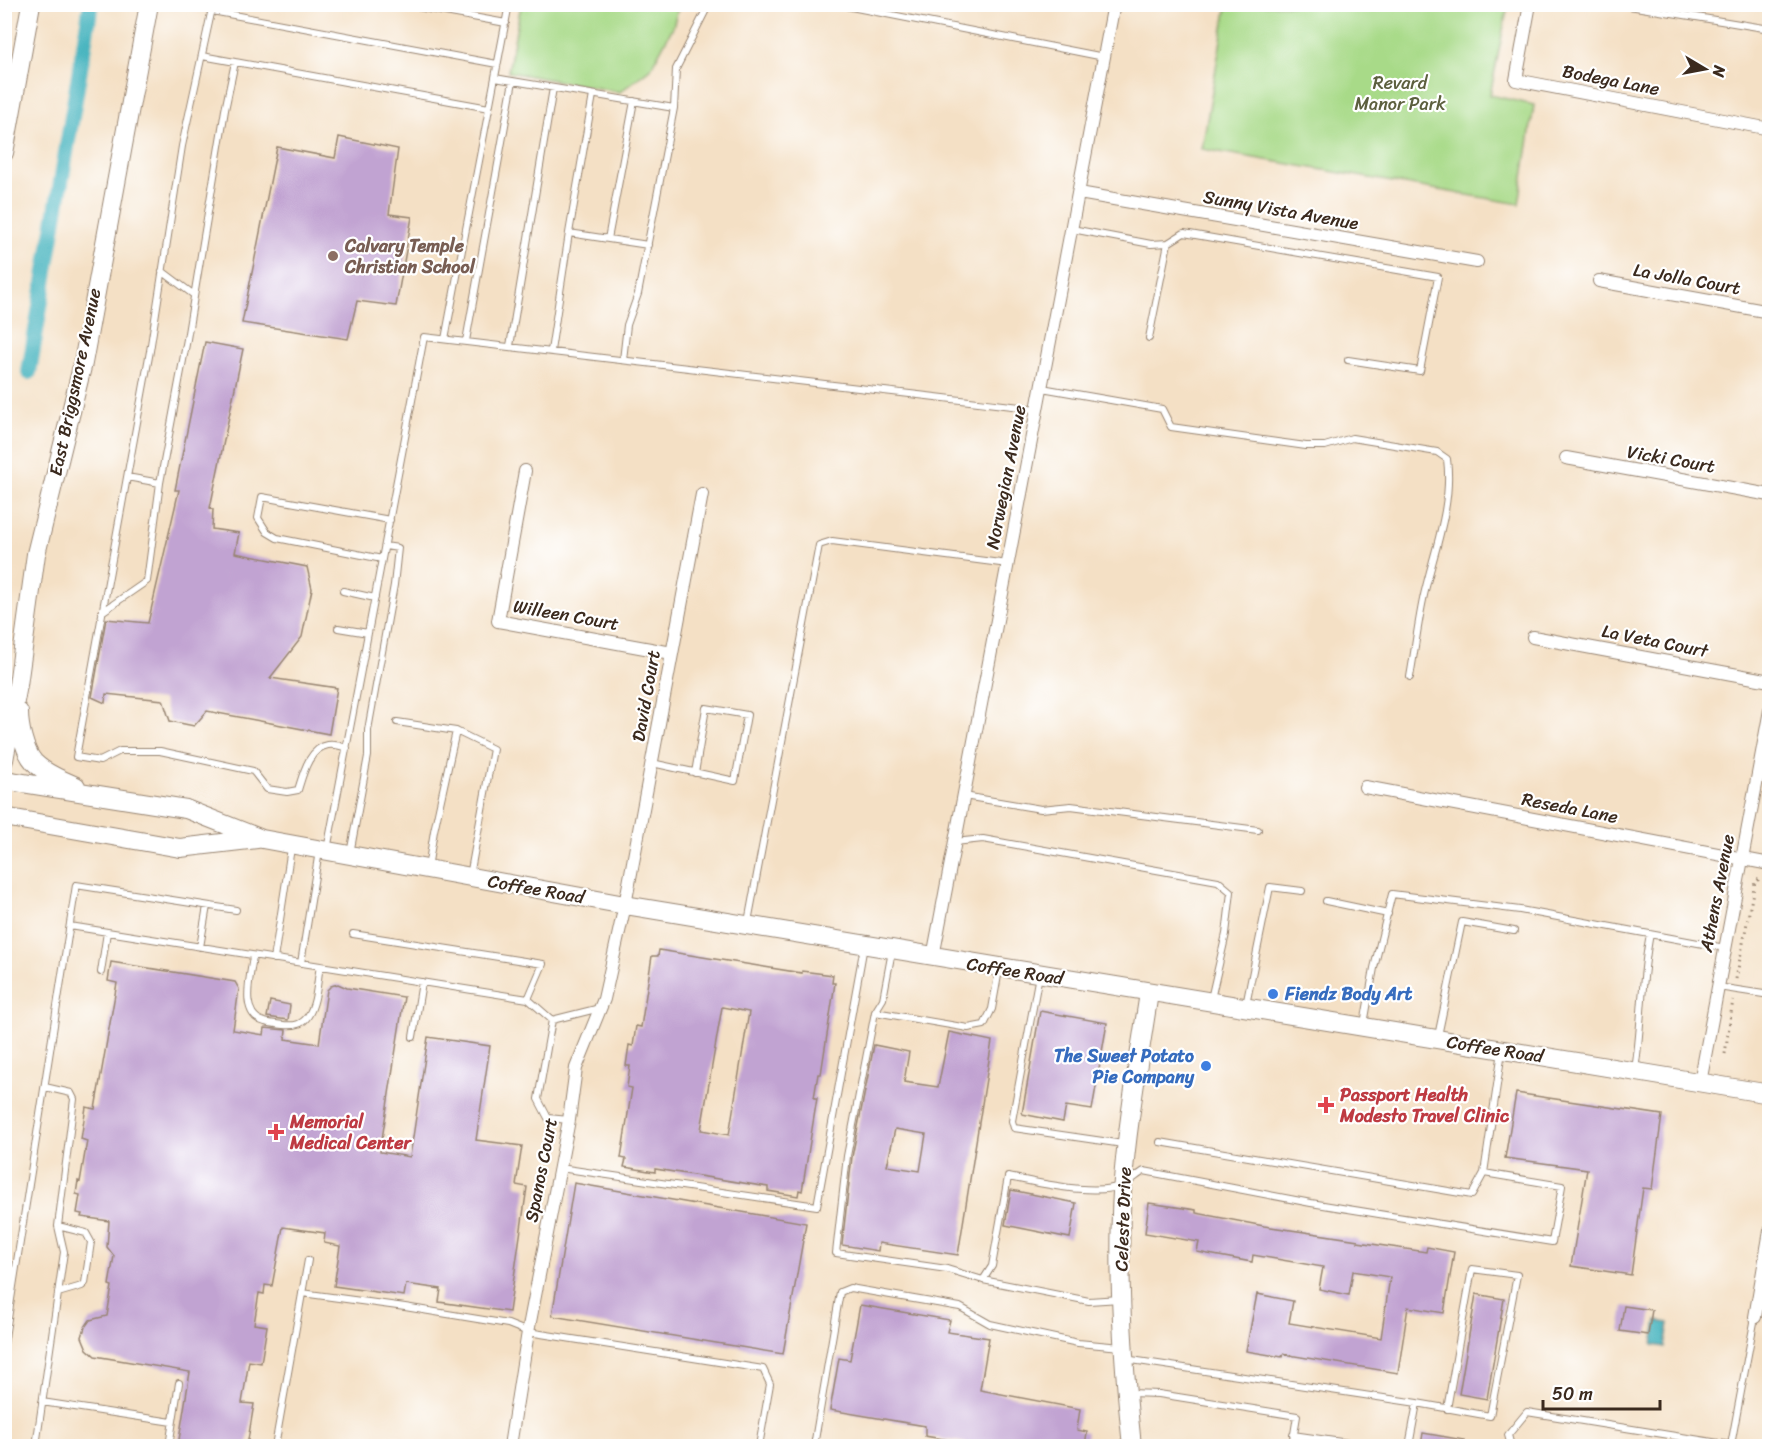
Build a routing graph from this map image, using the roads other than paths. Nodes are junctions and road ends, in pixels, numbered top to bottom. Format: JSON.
{"nodes":[{"id":1,"x":31,"y":4,"type":"edge"},
{"id":2,"x":149,"y":4,"type":"edge"},
{"id":3,"x":401,"y":4,"type":"edge"},
{"id":4,"x":509,"y":4,"type":"edge"},
{"id":5,"x":709,"y":4,"type":"edge"},
{"id":6,"x":836,"y":4,"type":"edge"},
{"id":7,"x":1114,"y":4,"type":"edge"},
{"id":8,"x":1530,"y":4,"type":"edge"},
{"id":9,"x":1617,"y":4,"type":"edge"},
{"id":10,"x":212,"y":8,"type":"edge"},
{"id":11,"x":506,"y":23,"type":"junction"},
{"id":12,"x":1770,"y":29,"type":"edge"},
{"id":13,"x":202,"y":56,"type":"junction"},
{"id":14,"x":1104,"y":57,"type":"junction"},
{"id":15,"x":235,"y":62,"type":"junction"},
{"id":16,"x":498,"y":64,"type":"junction"},
{"id":17,"x":495,"y":78,"type":"junction"},
{"id":18,"x":513,"y":81,"type":"junction"},
{"id":19,"x":553,"y":88,"type":"junction"},
{"id":20,"x":593,"y":94,"type":"junction"},
{"id":21,"x":634,"y":101,"type":"junction"},
{"id":22,"x":489,"y":108,"type":"junction"},
{"id":23,"x":674,"y":108,"type":"junction"},
{"id":24,"x":1770,"y":129,"type":"edge"},
{"id":25,"x":4,"y":153,"type":"edge"},
{"id":26,"x":1079,"y":193,"type":"junction"},
{"id":27,"x":1072,"y":229,"type":"junction"},
{"id":28,"x":569,"y":233,"type":"junction"},
{"id":29,"x":608,"y":239,"type":"junction"},
{"id":30,"x":1168,"y":243,"type":"junction"},
{"id":31,"x":648,"y":245,"type":"junction"},
{"id":32,"x":1477,"y":262,"type":"dead end"},
{"id":33,"x":162,"y":271,"type":"junction"},
{"id":34,"x":1599,"y":281,"type":"dead end"},
{"id":35,"x":194,"y":295,"type":"junction"},
{"id":36,"x":1770,"y":312,"type":"edge"},
{"id":37,"x":1149,"y":338,"type":"dead end"},
{"id":38,"x":446,"y":339,"type":"junction"},
{"id":39,"x":466,"y":341,"type":"junction"},
{"id":40,"x":510,"y":346,"type":"junction"},
{"id":41,"x":551,"y":351,"type":"junction"},
{"id":42,"x":623,"y":360,"type":"junction"},
{"id":43,"x":1348,"y":360,"type":"dead end"},
{"id":44,"x":1042,"y":388,"type":"junction"},
{"id":45,"x":1038,"y":409,"type":"junction"},
{"id":46,"x":1566,"y":458,"type":"dead end"},
{"id":47,"x":525,"y":471,"type":"dead end"},
{"id":48,"x":127,"y":477,"type":"junction"},
{"id":49,"x":160,"y":483,"type":"junction"},
{"id":50,"x":702,"y":494,"type":"dead end"},
{"id":51,"x":1770,"y":495,"type":"edge"},
{"id":52,"x":390,"y":520,"type":"junction"},
{"id":53,"x":385,"y":546,"type":"junction"},
{"id":54,"x":382,"y":559,"type":"junction"},
{"id":55,"x":1008,"y":564,"type":"junction"},
{"id":56,"x":343,"y":591,"type":"dead end"},
{"id":57,"x":375,"y":598,"type":"junction"},
{"id":58,"x":102,"y":613,"type":"junction"},
{"id":59,"x":338,"y":628,"type":"dead end"},
{"id":60,"x":368,"y":633,"type":"junction"},
{"id":61,"x":1533,"y":638,"type":"dead end"},
{"id":62,"x":672,"y":653,"type":"junction"},
{"id":63,"x":1410,"y":677,"type":"dead end"},
{"id":64,"x":1770,"y":681,"type":"edge"},
{"id":65,"x":18,"y":685,"type":"junction"},
{"id":66,"x":1770,"y":710,"type":"edge"},
{"id":67,"x":397,"y":722,"type":"dead end"},
{"id":68,"x":456,"y":731,"type":"junction"},
{"id":69,"x":347,"y":748,"type":"junction"},
{"id":70,"x":4,"y":760,"type":"edge"},
{"id":71,"x":652,"y":763,"type":"junction"},
{"id":72,"x":695,"y":773,"type":"junction"},
{"id":73,"x":4,"y":780,"type":"edge"},
{"id":74,"x":1365,"y":787,"type":"dead end"},
{"id":75,"x":94,"y":794,"type":"junction"},
{"id":76,"x":964,"y":796,"type":"junction"},
{"id":77,"x":4,"y":817,"type":"edge"},
{"id":78,"x":1258,"y":830,"type":"dead end"},
{"id":79,"x":262,"y":838,"type":"junction"},
{"id":80,"x":955,"y":842,"type":"junction"},
{"id":81,"x":291,"y":844,"type":"junction"},
{"id":82,"x":323,"y":850,"type":"junction"},
{"id":83,"x":350,"y":855,"type":"junction"},
{"id":84,"x":1742,"y":859,"type":"junction"},
{"id":85,"x":1770,"y":864,"type":"edge"},
{"id":86,"x":428,"y":869,"type":"junction"},
{"id":87,"x":470,"y":877,"type":"junction"},
{"id":88,"x":1302,"y":891,"type":"dead end"},
{"id":89,"x":1326,"y":902,"type":"dead end"},
{"id":90,"x":626,"y":905,"type":"junction"},
{"id":91,"x":207,"y":906,"type":"junction"},
{"id":92,"x":236,"y":910,"type":"dead end"},
{"id":93,"x":1388,"y":914,"type":"junction"},
{"id":94,"x":70,"y":926,"type":"junction"},
{"id":95,"x":748,"y":926,"type":"junction"},
{"id":96,"x":1514,"y":931,"type":"dead end"},
{"id":97,"x":108,"y":932,"type":"junction"},
{"id":98,"x":353,"y":934,"type":"dead end"},
{"id":99,"x":1650,"y":934,"type":"junction"},
{"id":100,"x":864,"y":945,"type":"junction"},
{"id":101,"x":200,"y":947,"type":"junction"},
{"id":102,"x":1725,"y":948,"type":"junction"},
{"id":103,"x":892,"y":950,"type":"junction"},
{"id":104,"x":253,"y":956,"type":"junction"},
{"id":105,"x":933,"y":957,"type":"junction"},
{"id":106,"x":274,"y":959,"type":"junction"},
{"id":107,"x":301,"y":963,"type":"junction"},
{"id":108,"x":320,"y":966,"type":"junction"},
{"id":109,"x":999,"y":968,"type":"junction"},
{"id":110,"x":101,"y":972,"type":"dead end"},
{"id":111,"x":1039,"y":975,"type":"junction"},
{"id":112,"x":422,"y":982,"type":"junction"},
{"id":113,"x":1718,"y":987,"type":"junction"},
{"id":114,"x":1149,"y":993,"type":"junction"},
{"id":115,"x":1770,"y":995,"type":"edge"},
{"id":116,"x":528,"y":999,"type":"junction"},
{"id":117,"x":1210,"y":1003,"type":"junction"},
{"id":118,"x":600,"y":1008,"type":"junction"},
{"id":119,"x":1245,"y":1009,"type":"junction"},
{"id":120,"x":875,"y":1012,"type":"junction"},
{"id":121,"x":552,"y":1020,"type":"junction"},
{"id":122,"x":1363,"y":1028,"type":"junction"},
{"id":123,"x":413,"y":1037,"type":"dead end"},
{"id":124,"x":1438,"y":1040,"type":"junction"},
{"id":125,"x":1502,"y":1050,"type":"junction"},
{"id":126,"x":1635,"y":1072,"type":"junction"},
{"id":127,"x":1700,"y":1083,"type":"junction"},
{"id":128,"x":45,"y":1087,"type":"junction"},
{"id":129,"x":1770,"y":1094,"type":"edge"},
{"id":130,"x":569,"y":1120,"type":"junction"},
{"id":131,"x":1160,"y":1142,"type":"dead end"},
{"id":132,"x":1127,"y":1145,"type":"junction"},
{"id":133,"x":559,"y":1168,"type":"junction"},
{"id":134,"x":1484,"y":1173,"type":"junction"},
{"id":135,"x":1123,"y":1185,"type":"junction"},
{"id":136,"x":58,"y":1226,"type":"junction"},
{"id":137,"x":1770,"y":1231,"type":"edge"},
{"id":138,"x":308,"y":1260,"type":"dead end"},
{"id":139,"x":983,"y":1280,"type":"junction"},
{"id":140,"x":58,"y":1293,"type":"junction"},
{"id":141,"x":302,"y":1293,"type":"junction"},
{"id":142,"x":1120,"y":1299,"type":"junction"},
{"id":143,"x":1755,"y":1317,"type":"joint"},
{"id":144,"x":528,"y":1332,"type":"junction"},
{"id":145,"x":4,"y":1344,"type":"edge"},
{"id":146,"x":1123,"y":1353,"type":"junction"},
{"id":147,"x":179,"y":1383,"type":"dead end"},
{"id":148,"x":1126,"y":1393,"type":"junction"},
{"id":149,"x":42,"y":1402,"type":"junction"},
{"id":150,"x":1418,"y":1403,"type":"junction"},
{"id":151,"x":1447,"y":1408,"type":"junction"},
{"id":152,"x":172,"y":1422,"type":"junction"},
{"id":153,"x":1293,"y":1435,"type":"junction"},
{"id":154,"x":4,"y":1445,"type":"edge"},
{"id":155,"x":13,"y":1446,"type":"edge"},
{"id":156,"x":36,"y":1446,"type":"edge"},
{"id":157,"x":169,"y":1446,"type":"edge"},
{"id":158,"x":275,"y":1446,"type":"edge"},
{"id":159,"x":510,"y":1446,"type":"edge"},
{"id":160,"x":759,"y":1446,"type":"edge"},
{"id":161,"x":814,"y":1446,"type":"edge"},
{"id":162,"x":1132,"y":1446,"type":"edge"},
{"id":163,"x":1292,"y":1446,"type":"edge"},
{"id":164,"x":1369,"y":1446,"type":"edge"},
{"id":165,"x":1409,"y":1446,"type":"edge"},
{"id":166,"x":1511,"y":1446,"type":"edge"}],
"edges":[{"from":1,"to":25,"type":"main road"},
{"from":2,"to":65,"type":"main road","name":"East Briggsmore Avenue"},
{"from":3,"to":11,"type":"lane"},
{"from":4,"to":11,"type":"lane"},
{"from":5,"to":23,"type":"lane"},
{"from":6,"to":14,"type":"lane"},
{"from":7,"to":14,"type":"street","name":"Norwegian Avenue"},
{"from":8,"to":24,"type":"street","name":"Bodega Lane"},
{"from":9,"to":12,"type":"lane"},
{"from":10,"to":13,"type":"lane"},
{"from":10,"to":16,"type":"lane"},
{"from":11,"to":16,"type":"lane"},
{"from":13,"to":15,"type":"lane"},
{"from":13,"to":33,"type":"lane"},
{"from":14,"to":26,"type":"street","name":"Norwegian Avenue"},
{"from":15,"to":22,"type":"lane"},
{"from":15,"to":35,"type":"lane"},
{"from":16,"to":17,"type":"lane"},
{"from":17,"to":18,"type":"lane"},
{"from":17,"to":22,"type":"lane"},
{"from":18,"to":19,"type":"lane"},
{"from":18,"to":39,"type":"lane"},
{"from":19,"to":20,"type":"lane"},
{"from":19,"to":40,"type":"lane"},
{"from":20,"to":21,"type":"lane"},
{"from":20,"to":28,"type":"lane"},
{"from":21,"to":23,"type":"lane"},
{"from":21,"to":29,"type":"lane"},
{"from":22,"to":38,"type":"lane"},
{"from":23,"to":31,"type":"lane"},
{"from":26,"to":27,"type":"street","name":"Norwegian Avenue"},
{"from":26,"to":32,"type":"street","name":"Sunny Vista Avenue"},
{"from":27,"to":30,"type":"lane"},
{"from":27,"to":44,"type":"street","name":"Norwegian Avenue"},
{"from":28,"to":29,"type":"lane"},
{"from":28,"to":41,"type":"lane"},
{"from":29,"to":31,"type":"lane"},
{"from":30,"to":37,"type":"lane"},
{"from":30,"to":43,"type":"lane"},
{"from":31,"to":42,"type":"lane"},
{"from":33,"to":35,"type":"lane"},
{"from":33,"to":48,"type":"lane"},
{"from":34,"to":36,"type":"street","name":"La Jolla Court"},
{"from":35,"to":49,"type":"lane"},
{"from":38,"to":39,"type":"lane"},
{"from":38,"to":52,"type":"lane"},
{"from":39,"to":40,"type":"lane"},
{"from":40,"to":41,"type":"lane"},
{"from":41,"to":42,"type":"lane"},
{"from":42,"to":45,"type":"lane"},
{"from":44,"to":45,"type":"street","name":"Norwegian Avenue"},
{"from":44,"to":63,"type":"lane"},
{"from":45,"to":55,"type":"street","name":"Norwegian Avenue"},
{"from":46,"to":51,"type":"street","name":"Vicki Court"},
{"from":47,"to":62,"type":"street","name":"Willeen Court"},
{"from":48,"to":49,"type":"lane"},
{"from":48,"to":58,"type":"lane"},
{"from":49,"to":58,"type":"lane"},
{"from":50,"to":62,"type":"street","name":"David Court"},
{"from":52,"to":53,"type":"lane"},
{"from":52,"to":54,"type":"lane"},
{"from":53,"to":54,"type":"lane"},
{"from":53,"to":83,"type":"lane"},
{"from":54,"to":57,"type":"lane"},
{"from":55,"to":76,"type":"street","name":"Norwegian Avenue"},
{"from":55,"to":95,"type":"lane"},
{"from":56,"to":57,"type":"lane"},
{"from":57,"to":60,"type":"lane"},
{"from":58,"to":69,"type":"lane"},
{"from":59,"to":60,"type":"lane"},
{"from":60,"to":69,"type":"lane"},
{"from":61,"to":64,"type":"street","name":"La Veta Court"},
{"from":62,"to":71,"type":"street","name":"David Court"},
{"from":65,"to":70,"type":"main road","name":"East Briggsmore Avenue"},
{"from":65,"to":75,"type":"main road"},
{"from":66,"to":84,"type":"street","name":"Athens Avenue"},
{"from":67,"to":68,"type":"lane"},
{"from":68,"to":86,"type":"lane"},
{"from":68,"to":87,"type":"lane"},
{"from":69,"to":82,"type":"lane"},
{"from":71,"to":72,"type":"lane"},
{"from":71,"to":90,"type":"street","name":"David Court"},
{"from":72,"to":72,"type":"lane"},
{"from":73,"to":75,"type":"main road","name":"Coffee Road"},
{"from":74,"to":84,"type":"street","name":"Reseda Lane"},
{"from":75,"to":79,"type":"main road","name":"Coffee Road"},
{"from":76,"to":78,"type":"lane"},
{"from":76,"to":80,"type":"street","name":"Norwegian Avenue"},
{"from":77,"to":79,"type":"main road","name":"Coffee Road"},
{"from":79,"to":81,"type":"main road","name":"Coffee Road"},
{"from":80,"to":105,"type":"street","name":"Norwegian Avenue"},
{"from":80,"to":117,"type":"lane"},
{"from":81,"to":82,"type":"main road","name":"Coffee Road"},
{"from":81,"to":106,"type":"lane"},
{"from":82,"to":83,"type":"main road","name":"Coffee Road"},
{"from":82,"to":107,"type":"lane"},
{"from":83,"to":86,"type":"main road","name":"Coffee Road"},
{"from":84,"to":85,"type":"street","name":"Reseda Lane"},
{"from":84,"to":102,"type":"street","name":"Athens Avenue"},
{"from":86,"to":87,"type":"main road","name":"Coffee Road"},
{"from":87,"to":90,"type":"main road","name":"Coffee Road"},
{"from":88,"to":119,"type":"lane"},
{"from":89,"to":93,"type":"lane"},
{"from":90,"to":95,"type":"main road","name":"Coffee Road"},
{"from":90,"to":118,"type":"street","name":"Spanos Court"},
{"from":91,"to":92,"type":"lane"},
{"from":91,"to":94,"type":"lane"},
{"from":91,"to":101,"type":"lane"},
{"from":93,"to":99,"type":"lane"},
{"from":93,"to":122,"type":"lane"},
{"from":94,"to":97,"type":"lane"},
{"from":94,"to":128,"type":"lane"},
{"from":95,"to":100,"type":"main road","name":"Coffee Road"},
{"from":96,"to":124,"type":"lane"},
{"from":97,"to":101,"type":"lane"},
{"from":97,"to":110,"type":"lane"},
{"from":98,"to":116,"type":"lane"},
{"from":99,"to":102,"type":"lane"},
{"from":99,"to":126,"type":"lane"},
{"from":100,"to":103,"type":"main road","name":"Coffee Road"},
{"from":100,"to":133,"type":"lane"},
{"from":101,"to":104,"type":"lane"},
{"from":102,"to":113,"type":"street","name":"Athens Avenue"},
{"from":103,"to":105,"type":"main road","name":"Coffee Road"},
{"from":103,"to":120,"type":"lane"},
{"from":104,"to":106,"type":"lane"},
{"from":104,"to":108,"type":"lane"},
{"from":105,"to":109,"type":"main road","name":"Coffee Road"},
{"from":106,"to":107,"type":"lane"},
{"from":107,"to":108,"type":"lane"},
{"from":108,"to":112,"type":"lane"},
{"from":109,"to":111,"type":"main road","name":"Coffee Road"},
{"from":109,"to":120,"type":"lane"},
{"from":111,"to":114,"type":"main road","name":"Coffee Road"},
{"from":111,"to":132,"type":"lane"},
{"from":112,"to":116,"type":"lane"},
{"from":112,"to":123,"type":"lane"},
{"from":113,"to":115,"type":"lane"},
{"from":113,"to":127,"type":"street","name":"Athens Avenue"},
{"from":114,"to":117,"type":"main road","name":"Coffee Road"},
{"from":114,"to":132,"type":"main road","name":"Celeste Drive"},
{"from":116,"to":121,"type":"lane"},
{"from":117,"to":119,"type":"main road","name":"Coffee Road"},
{"from":118,"to":121,"type":"lane"},
{"from":118,"to":130,"type":"street","name":"Spanos Court"},
{"from":119,"to":122,"type":"main road","name":"Coffee Road"},
{"from":120,"to":139,"type":"lane"},
{"from":121,"to":130,"type":"lane"},
{"from":122,"to":124,"type":"main road","name":"Coffee Road"},
{"from":124,"to":125,"type":"main road","name":"Coffee Road"},
{"from":125,"to":126,"type":"main road","name":"Coffee Road"},
{"from":125,"to":134,"type":"lane"},
{"from":126,"to":127,"type":"main road","name":"Coffee Road"},
{"from":127,"to":129,"type":"main road","name":"Coffee Road"},
{"from":128,"to":136,"type":"lane"},
{"from":128,"to":145,"type":"lane"},
{"from":130,"to":133,"type":"street","name":"Spanos Court"},
{"from":131,"to":134,"type":"lane"},
{"from":132,"to":135,"type":"main road","name":"Celeste Drive"},
{"from":133,"to":144,"type":"street","name":"Spanos Court"},
{"from":134,"to":135,"type":"lane"},
{"from":135,"to":139,"type":"lane"},
{"from":135,"to":142,"type":"main road","name":"Celeste Drive"},
{"from":136,"to":140,"type":"lane"},
{"from":136,"to":140,"type":"lane"},
{"from":137,"to":143,"type":"street"},
{"from":138,"to":141,"type":"lane"},
{"from":139,"to":142,"type":"lane"},
{"from":140,"to":149,"type":"lane"},
{"from":141,"to":144,"type":"lane"},
{"from":141,"to":158,"type":"lane"},
{"from":142,"to":146,"type":"main road","name":"Celeste Drive"},
{"from":143,"to":166,"type":"lane"},
{"from":144,"to":159,"type":"street","name":"Spanos Court"},
{"from":144,"to":160,"type":"lane"},
{"from":146,"to":148,"type":"main road","name":"Celeste Drive"},
{"from":146,"to":150,"type":"lane"},
{"from":146,"to":161,"type":"lane"},
{"from":147,"to":152,"type":"lane"},
{"from":148,"to":153,"type":"lane"},
{"from":148,"to":162,"type":"main road","name":"Celeste Drive"},
{"from":149,"to":152,"type":"lane"},
{"from":149,"to":156,"type":"lane"},
{"from":150,"to":151,"type":"lane"},
{"from":150,"to":165,"type":"lane"},
{"from":151,"to":151,"type":"lane"},
{"from":152,"to":157,"type":"lane"},
{"from":153,"to":163,"type":"lane"},
{"from":153,"to":164,"type":"lane"},
{"from":154,"to":155,"type":"lane"}]}
